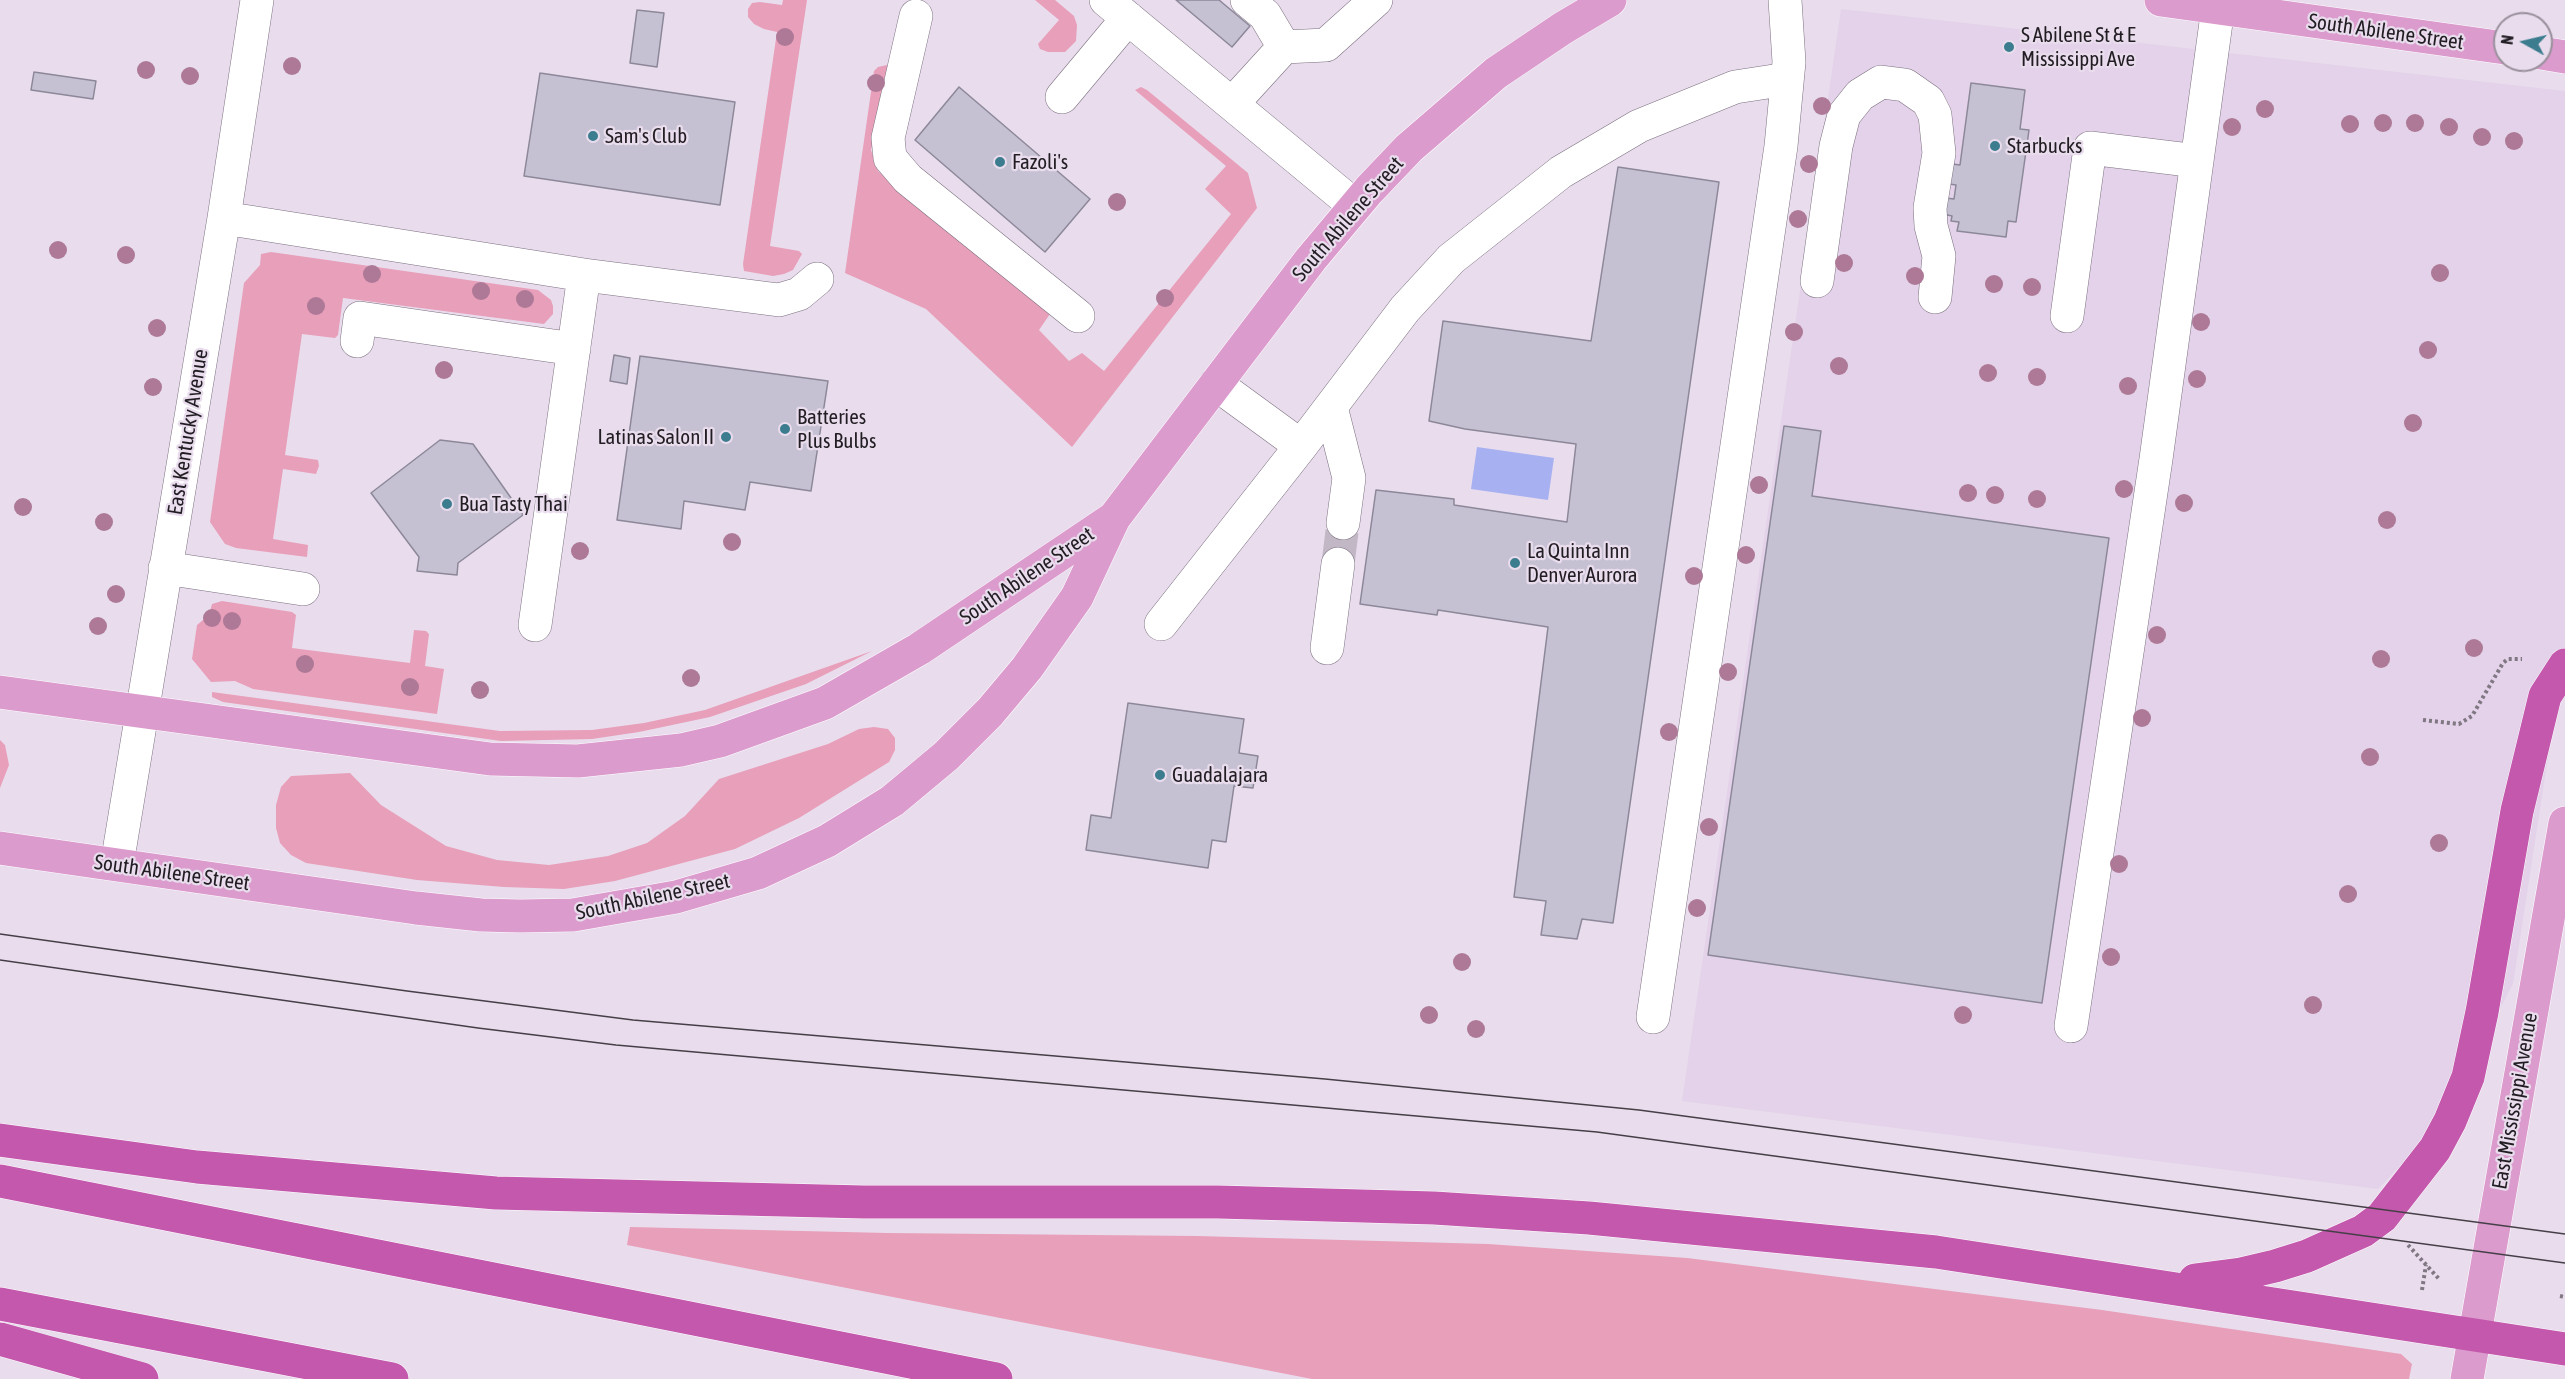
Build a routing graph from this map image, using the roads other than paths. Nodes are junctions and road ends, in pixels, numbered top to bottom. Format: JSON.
{"nodes":[{"id":1,"x":257,"y":0,"type":"edge"},
{"id":2,"x":1247,"y":0,"type":"edge"},
{"id":3,"x":1360,"y":0,"type":"edge"},
{"id":4,"x":1376,"y":0,"type":"edge"},
{"id":5,"x":1610,"y":0,"type":"edge"},
{"id":6,"x":1785,"y":0,"type":"edge"},
{"id":7,"x":2161,"y":0,"type":"edge"},
{"id":8,"x":2218,"y":8,"type":"junction"},
{"id":9,"x":1117,"y":9,"type":"edge"},
{"id":10,"x":916,"y":16,"type":"dead end"},
{"id":11,"x":1296,"y":46,"type":"junction"},
{"id":12,"x":2493,"y":46,"type":"edge"},
{"id":13,"x":1787,"y":79,"type":"junction"},
{"id":14,"x":1062,"y":97,"type":"dead end"},
{"id":15,"x":1232,"y":104,"type":"junction"},
{"id":16,"x":2197,"y":161,"type":"junction"},
{"id":17,"x":1355,"y":206,"type":"junction"},
{"id":18,"x":224,"y":218,"type":"junction"},
{"id":19,"x":584,"y":275,"type":"junction"},
{"id":20,"x":817,"y":279,"type":"dead end"},
{"id":21,"x":1817,"y":281,"type":"dead end"},
{"id":22,"x":1935,"y":297,"type":"dead end"},
{"id":23,"x":1078,"y":316,"type":"dead end"},
{"id":24,"x":2067,"y":316,"type":"dead end"},
{"id":25,"x":357,"y":341,"type":"dead end"},
{"id":26,"x":574,"y":349,"type":"junction"},
{"id":27,"x":1216,"y":384,"type":"junction"},
{"id":28,"x":1331,"y":407,"type":"junction"},
{"id":29,"x":1301,"y":446,"type":"junction"},
{"id":30,"x":1114,"y":518,"type":"junction"},
{"id":31,"x":1343,"y":523,"type":"tunnel mouth"},
{"id":32,"x":1338,"y":564,"type":"tunnel mouth"},
{"id":33,"x":165,"y":568,"type":"junction"},
{"id":34,"x":303,"y":589,"type":"dead end"},
{"id":35,"x":1161,"y":624,"type":"dead end"},
{"id":36,"x":535,"y":625,"type":"dead end"},
{"id":37,"x":1327,"y":648,"type":"dead end"},
{"id":38,"x":2565,"y":665,"type":"edge"},
{"id":39,"x":0,"y":692,"type":"edge"},
{"id":40,"x":142,"y":713,"type":"junction"},
{"id":41,"x":2565,"y":823,"type":"edge"},
{"id":42,"x":0,"y":848,"type":"edge"},
{"id":43,"x":117,"y":864,"type":"junction"},
{"id":44,"x":1653,"y":1017,"type":"dead end"},
{"id":45,"x":2071,"y":1026,"type":"dead end"},
{"id":46,"x":0,"y":1140,"type":"edge"},
{"id":47,"x":0,"y":1181,"type":"edge"},
{"id":48,"x":2109,"y":1279,"type":"junction"},
{"id":49,"x":0,"y":1304,"type":"edge"},
{"id":50,"x":2473,"y":1336,"type":"junction"},
{"id":51,"x":0,"y":1339,"type":"edge"},
{"id":52,"x":2565,"y":1349,"type":"edge"},
{"id":53,"x":142,"y":1379,"type":"edge"},
{"id":54,"x":392,"y":1379,"type":"edge"},
{"id":55,"x":996,"y":1379,"type":"edge"},
{"id":56,"x":2467,"y":1379,"type":"edge"}],
"edges":[{"from":1,"to":18,"type":"street","name":"East Kentucky Avenue"},
{"from":2,"to":11,"type":"street"},
{"from":3,"to":11,"type":"street"},
{"from":4,"to":11,"type":"street"},
{"from":5,"to":17,"type":"main road","name":"South Abilene Street"},
{"from":6,"to":13,"type":"street"},
{"from":7,"to":8,"type":"main road","name":"South Abilene Street"},
{"from":8,"to":12,"type":"main road","name":"South Abilene Street"},
{"from":8,"to":16,"type":"street"},
{"from":9,"to":14,"type":"street"},
{"from":9,"to":15,"type":"street"},
{"from":10,"to":23,"type":"street"},
{"from":11,"to":15,"type":"street"},
{"from":13,"to":28,"type":"street"},
{"from":13,"to":44,"type":"street"},
{"from":15,"to":17,"type":"street"},
{"from":16,"to":24,"type":"street"},
{"from":16,"to":45,"type":"street"},
{"from":17,"to":27,"type":"main road","name":"South Abilene Street"},
{"from":18,"to":19,"type":"street"},
{"from":18,"to":33,"type":"street","name":"East Kentucky Avenue"},
{"from":19,"to":20,"type":"street"},
{"from":19,"to":26,"type":"street"},
{"from":21,"to":22,"type":"street"},
{"from":25,"to":26,"type":"street"},
{"from":26,"to":36,"type":"street"},
{"from":27,"to":29,"type":"street"},
{"from":27,"to":30,"type":"main road","name":"South Abilene Street"},
{"from":28,"to":29,"type":"street"},
{"from":28,"to":31,"type":"street"},
{"from":29,"to":35,"type":"street"},
{"from":30,"to":40,"type":"main road","name":"South Abilene Street"},
{"from":30,"to":43,"type":"main road","name":"South Abilene Street"},
{"from":32,"to":37,"type":"street"},
{"from":33,"to":34,"type":"street"},
{"from":33,"to":40,"type":"street","name":"East Kentucky Avenue"},
{"from":38,"to":48,"type":"highway"},
{"from":39,"to":40,"type":"main road","name":"South Abilene Street"},
{"from":40,"to":43,"type":"street","name":"East Kentucky Avenue"},
{"from":41,"to":50,"type":"main road","name":"East Mississippi Avenue"},
{"from":42,"to":43,"type":"main road","name":"South Abilene Street"},
{"from":46,"to":48,"type":"highway"},
{"from":47,"to":55,"type":"highway"},
{"from":48,"to":50,"type":"highway"},
{"from":49,"to":54,"type":"highway"},
{"from":50,"to":52,"type":"highway"},
{"from":50,"to":56,"type":"main road","name":"East Mississippi Avenue"},
{"from":51,"to":53,"type":"highway"}]}
